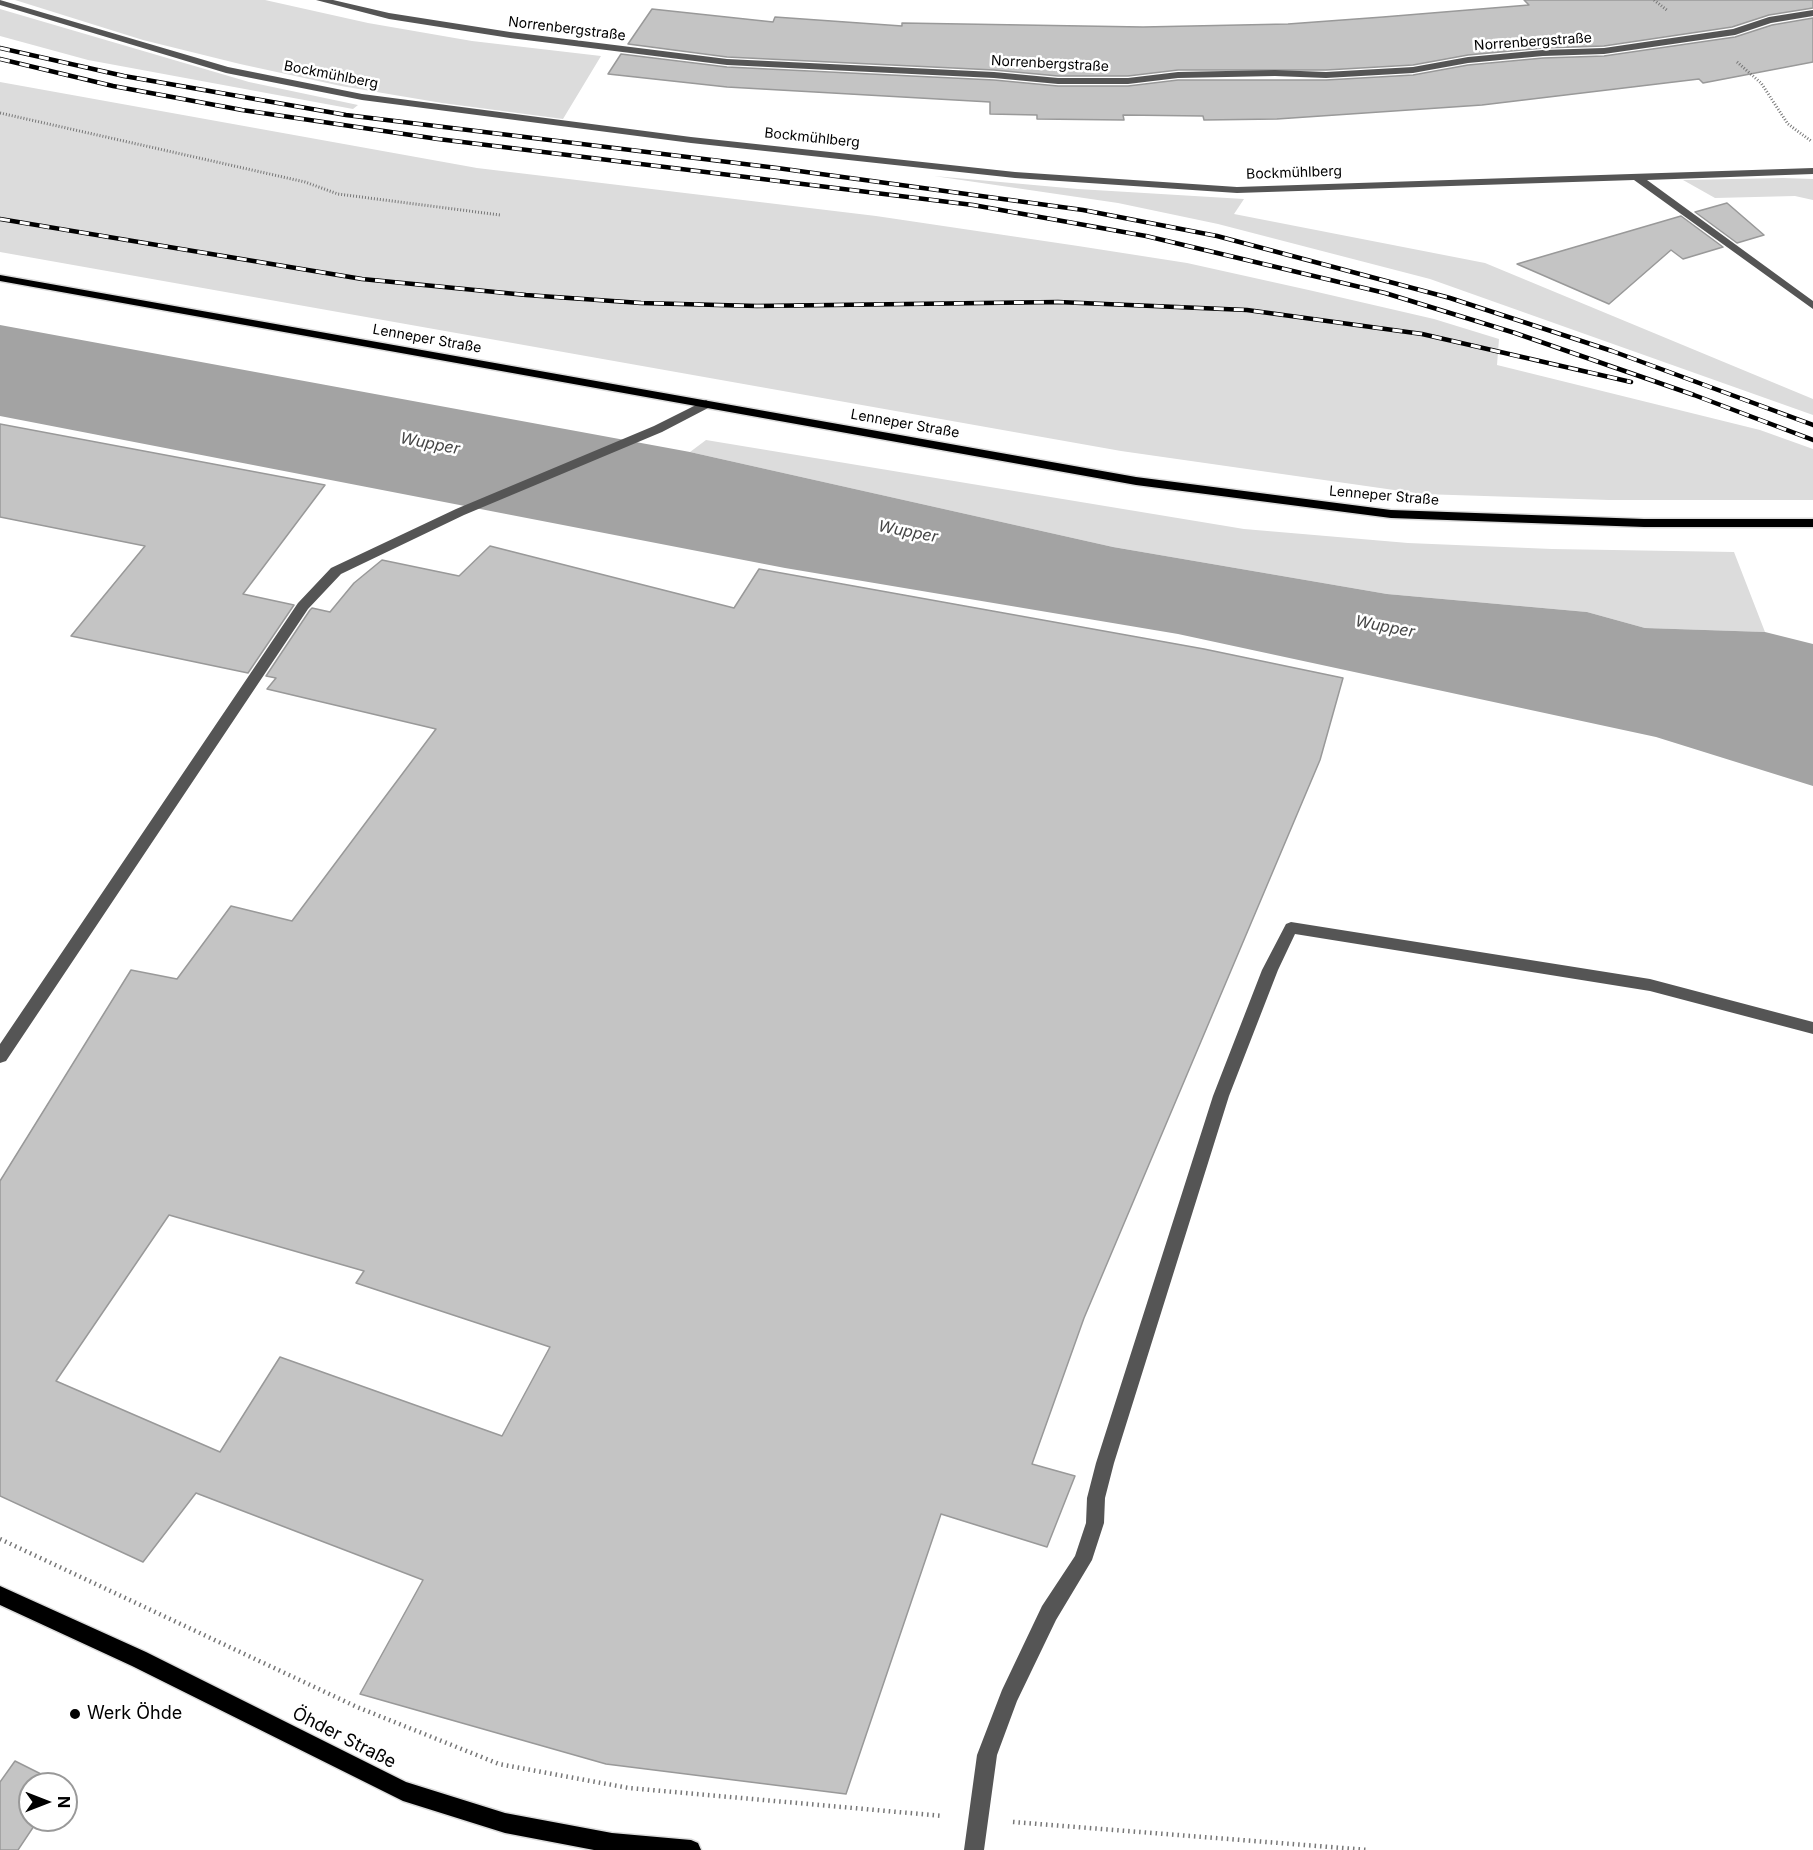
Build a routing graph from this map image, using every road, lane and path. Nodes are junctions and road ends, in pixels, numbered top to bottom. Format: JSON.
{"nodes":[{"id":1,"x":321,"y":0,"type":"edge"},
{"id":2,"x":1654,"y":0,"type":"edge"},
{"id":3,"x":0,"y":2,"type":"edge"},
{"id":4,"x":1670,"y":12,"type":"dead end"},
{"id":5,"x":1813,"y":13,"type":"edge"},
{"id":6,"x":1707,"y":36,"type":"junction"},
{"id":7,"x":0,"y":113,"type":"edge"},
{"id":8,"x":1813,"y":142,"type":"edge"},
{"id":9,"x":1813,"y":171,"type":"edge"},
{"id":10,"x":1635,"y":176,"type":"junction"},
{"id":11,"x":500,"y":215,"type":"dead end"},
{"id":12,"x":0,"y":278,"type":"edge"},
{"id":13,"x":1813,"y":306,"type":"edge"},
{"id":14,"x":706,"y":404,"type":"junction"},
{"id":15,"x":1813,"y":523,"type":"edge"},
{"id":16,"x":1813,"y":1028,"type":"edge"},
{"id":17,"x":1,"y":1055,"type":"edge"},
{"id":18,"x":0,"y":1539,"type":"edge"},
{"id":19,"x":0,"y":1595,"type":"edge"},
{"id":20,"x":977,"y":1819,"type":"junction"},
{"id":21,"x":691,"y":1850,"type":"edge"},
{"id":22,"x":974,"y":1850,"type":"edge"},
{"id":23,"x":1368,"y":1850,"type":"edge"}],
"edges":[{"from":1,"to":6,"type":"street","name":"Norrenbergstraße"},
{"from":2,"to":4,"type":"path"},
{"from":3,"to":10,"type":"street","name":"Bockmühlberg"},
{"from":5,"to":6,"type":"street","name":"Norrenbergstraße"},
{"from":6,"to":8,"type":"path"},
{"from":7,"to":11,"type":"path"},
{"from":9,"to":10,"type":"street","name":"Bockmühlberg"},
{"from":10,"to":13,"type":"street"},
{"from":12,"to":14,"type":"main road","name":"Lenneper Straße"},
{"from":14,"to":15,"type":"main road","name":"Lenneper Straße"},
{"from":14,"to":17,"type":"street"},
{"from":16,"to":20,"type":"street"},
{"from":18,"to":20,"type":"path"},
{"from":19,"to":21,"type":"main road","name":"Öhder Straße"},
{"from":20,"to":22,"type":"street"},
{"from":20,"to":23,"type":"path"}]}
